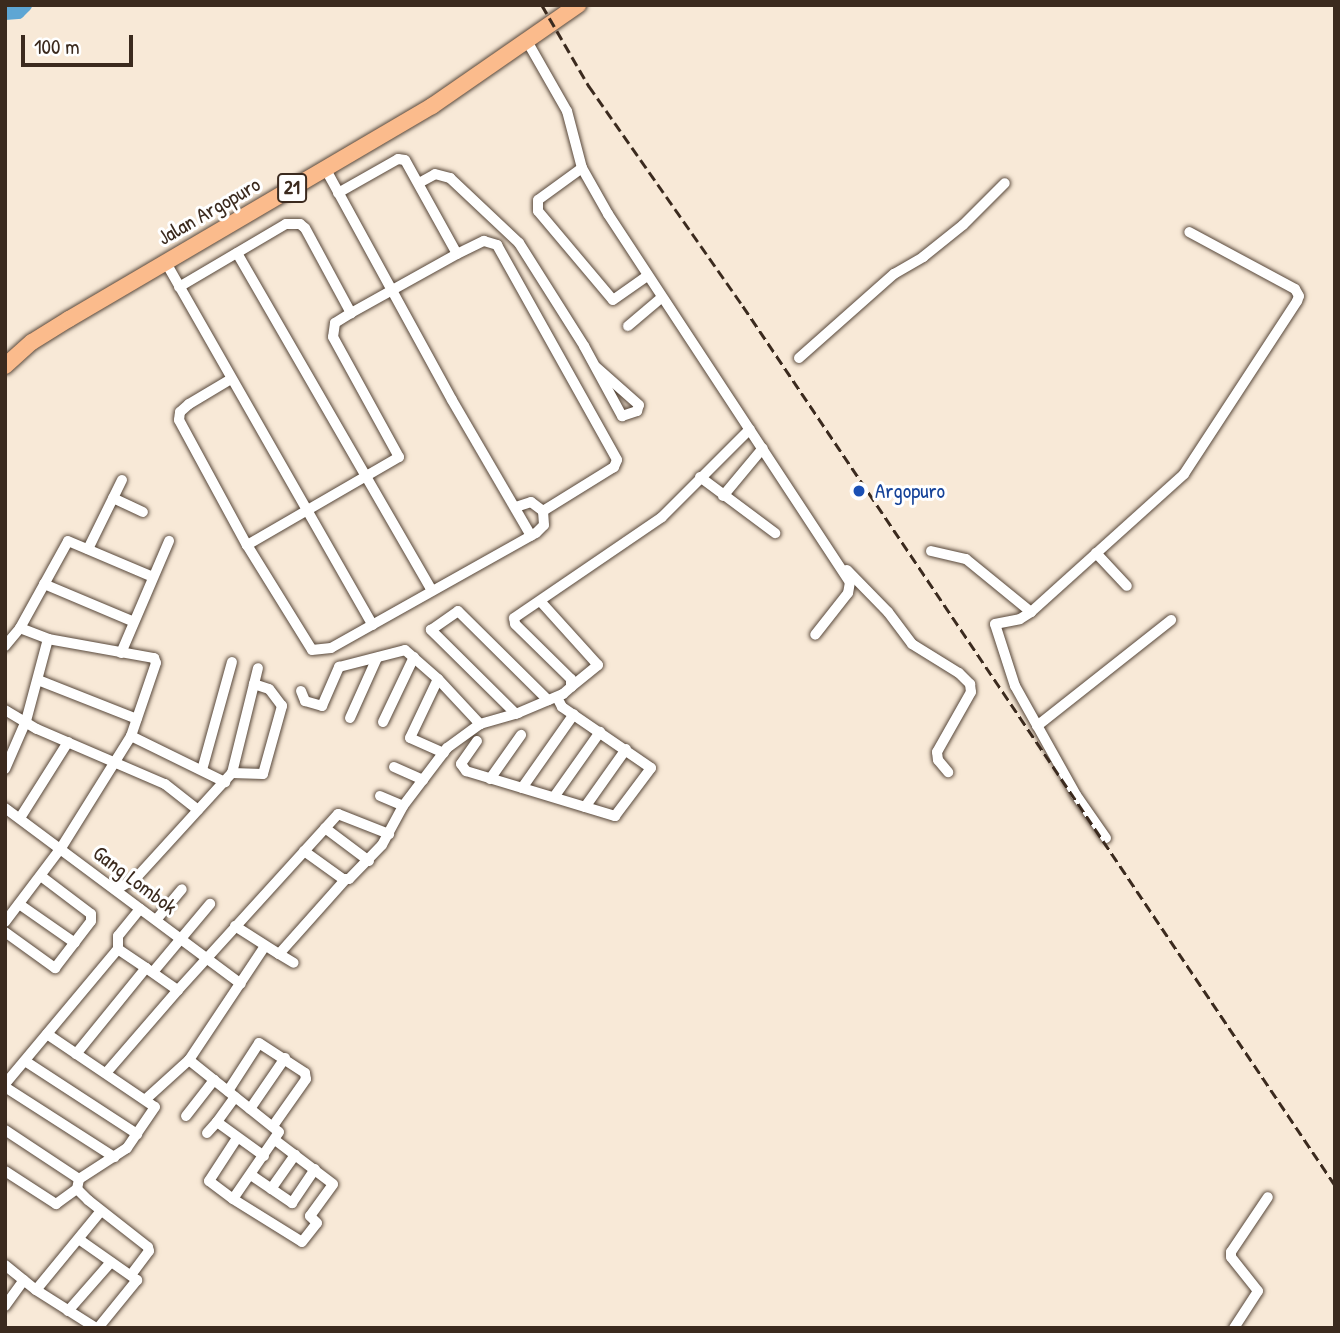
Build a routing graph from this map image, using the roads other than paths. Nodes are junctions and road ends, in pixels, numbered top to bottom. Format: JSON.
{"nodes":[{"id":1,"x":578,"y":5,"type":"edge"},
{"id":2,"x":527,"y":41,"type":"junction"},
{"id":3,"x":325,"y":168,"type":"junction"},
{"id":4,"x":582,"y":168,"type":"junction"},
{"id":5,"x":419,"y":183,"type":"junction"},
{"id":6,"x":1005,"y":183,"type":"dead end"},
{"id":7,"x":338,"y":193,"type":"junction"},
{"id":8,"x":1189,"y":232,"type":"dead end"},
{"id":9,"x":237,"y":253,"type":"junction"},
{"id":10,"x":457,"y":254,"type":"junction"},
{"id":11,"x":165,"y":261,"type":"junction"},
{"id":12,"x":647,"y":276,"type":"junction"},
{"id":13,"x":179,"y":287,"type":"junction"},
{"id":14,"x":394,"y":292,"type":"junction"},
{"id":15,"x":661,"y":298,"type":"junction"},
{"id":16,"x":351,"y":313,"type":"junction"},
{"id":17,"x":628,"y":326,"type":"dead end"},
{"id":18,"x":799,"y":358,"type":"dead end"},
{"id":19,"x":5,"y":366,"type":"edge"},
{"id":20,"x":596,"y":367,"type":"junction"},
{"id":21,"x":231,"y":379,"type":"junction"},
{"id":22,"x":750,"y":429,"type":"junction"},
{"id":23,"x":763,"y":449,"type":"junction"},
{"id":24,"x":365,"y":477,"type":"junction"},
{"id":25,"x":700,"y":477,"type":"junction"},
{"id":26,"x":122,"y":480,"type":"dead end"},
{"id":27,"x":723,"y":496,"type":"junction"},
{"id":28,"x":113,"y":498,"type":"junction"},
{"id":29,"x":516,"y":506,"type":"junction"},
{"id":30,"x":308,"y":510,"type":"junction"},
{"id":31,"x":542,"y":511,"type":"junction"},
{"id":32,"x":143,"y":512,"type":"dead end"},
{"id":33,"x":775,"y":533,"type":"dead end"},
{"id":34,"x":531,"y":536,"type":"junction"},
{"id":35,"x":169,"y":541,"type":"dead end"},
{"id":36,"x":247,"y":545,"type":"junction"},
{"id":37,"x":88,"y":549,"type":"junction"},
{"id":38,"x":931,"y":551,"type":"dead end"},
{"id":39,"x":1096,"y":553,"type":"junction"},
{"id":40,"x":833,"y":555,"type":"junction"},
{"id":41,"x":151,"y":576,"type":"junction"},
{"id":42,"x":44,"y":584,"type":"junction"},
{"id":43,"x":1127,"y":586,"type":"dead end"},
{"id":44,"x":432,"y":591,"type":"junction"},
{"id":45,"x":541,"y":601,"type":"junction"},
{"id":46,"x":1031,"y":612,"type":"junction"},
{"id":47,"x":1171,"y":620,"type":"dead end"},
{"id":48,"x":132,"y":621,"type":"junction"},
{"id":49,"x":373,"y":625,"type":"junction"},
{"id":50,"x":20,"y":628,"type":"junction"},
{"id":51,"x":815,"y":635,"type":"dead end"},
{"id":52,"x":48,"y":639,"type":"junction"},
{"id":53,"x":5,"y":646,"type":"edge"},
{"id":54,"x":121,"y":653,"type":"junction"},
{"id":55,"x":414,"y":657,"type":"junction"},
{"id":56,"x":377,"y":658,"type":"junction"},
{"id":57,"x":232,"y":662,"type":"dead end"},
{"id":58,"x":258,"y":668,"type":"dead end"},
{"id":59,"x":439,"y":679,"type":"junction"},
{"id":60,"x":38,"y":680,"type":"junction"},
{"id":61,"x":254,"y":684,"type":"junction"},
{"id":62,"x":571,"y":687,"type":"junction"},
{"id":63,"x":301,"y":691,"type":"dead end"},
{"id":64,"x":552,"y":699,"type":"junction"},
{"id":65,"x":5,"y":710,"type":"edge"},
{"id":66,"x":516,"y":714,"type":"junction"},
{"id":67,"x":574,"y":714,"type":"junction"},
{"id":68,"x":350,"y":718,"type":"dead end"},
{"id":69,"x":137,"y":719,"type":"junction"},
{"id":70,"x":26,"y":721,"type":"junction"},
{"id":71,"x":383,"y":722,"type":"dead end"},
{"id":72,"x":480,"y":724,"type":"junction"},
{"id":73,"x":1037,"y":726,"type":"junction"},
{"id":74,"x":600,"y":732,"type":"junction"},
{"id":75,"x":522,"y":735,"type":"dead end"},
{"id":76,"x":131,"y":736,"type":"junction"},
{"id":77,"x":477,"y":741,"type":"dead end"},
{"id":78,"x":68,"y":742,"type":"junction"},
{"id":79,"x":626,"y":749,"type":"junction"},
{"id":80,"x":444,"y":753,"type":"junction"},
{"id":81,"x":117,"y":762,"type":"junction"},
{"id":82,"x":394,"y":766,"type":"dead end"},
{"id":83,"x":5,"y":769,"type":"edge"},
{"id":84,"x":202,"y":770,"type":"junction"},
{"id":85,"x":948,"y":772,"type":"dead end"},
{"id":86,"x":228,"y":778,"type":"junction"},
{"id":87,"x":489,"y":779,"type":"junction"},
{"id":88,"x":423,"y":780,"type":"junction"},
{"id":89,"x":522,"y":788,"type":"junction"},
{"id":90,"x":380,"y":796,"type":"dead end"},
{"id":91,"x":554,"y":797,"type":"junction"},
{"id":92,"x":403,"y":806,"type":"junction"},
{"id":93,"x":585,"y":807,"type":"junction"},
{"id":94,"x":5,"y":808,"type":"edge"},
{"id":95,"x":198,"y":810,"type":"junction"},
{"id":96,"x":20,"y":818,"type":"junction"},
{"id":97,"x":325,"y":828,"type":"junction"},
{"id":98,"x":389,"y":834,"type":"junction"},
{"id":99,"x":1106,"y":838,"type":"dead end"},
{"id":100,"x":61,"y":848,"type":"junction"},
{"id":101,"x":304,"y":851,"type":"junction"},
{"id":102,"x":369,"y":861,"type":"junction"},
{"id":103,"x":41,"y":876,"type":"junction"},
{"id":104,"x":136,"y":878,"type":"junction"},
{"id":105,"x":345,"y":880,"type":"junction"},
{"id":106,"x":182,"y":888,"type":"dead end"},
{"id":107,"x":117,"y":889,"type":"junction"},
{"id":108,"x":128,"y":899,"type":"junction"},
{"id":109,"x":19,"y":904,"type":"junction"},
{"id":110,"x":210,"y":904,"type":"dead end"},
{"id":111,"x":140,"y":909,"type":"junction"},
{"id":112,"x":156,"y":920,"type":"junction"},
{"id":113,"x":5,"y":922,"type":"edge"},
{"id":114,"x":235,"y":926,"type":"junction"},
{"id":115,"x":5,"y":932,"type":"edge"},
{"id":116,"x":181,"y":939,"type":"junction"},
{"id":117,"x":75,"y":943,"type":"junction"},
{"id":118,"x":265,"y":946,"type":"junction"},
{"id":119,"x":118,"y":949,"type":"junction"},
{"id":120,"x":279,"y":954,"type":"junction"},
{"id":121,"x":207,"y":961,"type":"junction"},
{"id":122,"x":294,"y":963,"type":"dead end"},
{"id":123,"x":150,"y":970,"type":"junction"},
{"id":124,"x":241,"y":984,"type":"junction"},
{"id":125,"x":178,"y":990,"type":"junction"},
{"id":126,"x":47,"y":1034,"type":"junction"},
{"id":127,"x":76,"y":1054,"type":"junction"},
{"id":128,"x":285,"y":1058,"type":"junction"},
{"id":129,"x":189,"y":1060,"type":"junction"},
{"id":130,"x":25,"y":1061,"type":"junction"},
{"id":131,"x":106,"y":1073,"type":"junction"},
{"id":132,"x":209,"y":1076,"type":"junction"},
{"id":133,"x":5,"y":1085,"type":"edge"},
{"id":134,"x":232,"y":1094,"type":"junction"},
{"id":135,"x":146,"y":1099,"type":"junction"},
{"id":136,"x":250,"y":1109,"type":"junction"},
{"id":137,"x":186,"y":1116,"type":"dead end"},
{"id":138,"x":217,"y":1122,"type":"junction"},
{"id":139,"x":273,"y":1126,"type":"junction"},
{"id":140,"x":5,"y":1130,"type":"edge"},
{"id":141,"x":207,"y":1133,"type":"dead end"},
{"id":142,"x":137,"y":1134,"type":"junction"},
{"id":143,"x":237,"y":1138,"type":"junction"},
{"id":144,"x":275,"y":1140,"type":"junction"},
{"id":145,"x":295,"y":1155,"type":"junction"},
{"id":146,"x":264,"y":1156,"type":"junction"},
{"id":147,"x":114,"y":1157,"type":"junction"},
{"id":148,"x":315,"y":1169,"type":"junction"},
{"id":149,"x":5,"y":1171,"type":"edge"},
{"id":150,"x":251,"y":1175,"type":"junction"},
{"id":151,"x":78,"y":1184,"type":"junction"},
{"id":152,"x":271,"y":1189,"type":"junction"},
{"id":153,"x":1268,"y":1197,"type":"dead end"},
{"id":154,"x":233,"y":1199,"type":"junction"},
{"id":155,"x":292,"y":1203,"type":"junction"},
{"id":156,"x":100,"y":1212,"type":"junction"},
{"id":157,"x":310,"y":1216,"type":"junction"},
{"id":158,"x":80,"y":1240,"type":"junction"},
{"id":159,"x":111,"y":1262,"type":"junction"},
{"id":160,"x":5,"y":1265,"type":"edge"},
{"id":161,"x":131,"y":1275,"type":"junction"},
{"id":162,"x":24,"y":1280,"type":"junction"},
{"id":163,"x":36,"y":1290,"type":"junction"},
{"id":164,"x":5,"y":1306,"type":"edge"},
{"id":165,"x":68,"y":1311,"type":"junction"},
{"id":166,"x":97,"y":1328,"type":"edge"},
{"id":167,"x":1234,"y":1328,"type":"edge"}],
"edges":[{"from":1,"to":2,"type":"highway","name":"Jalan Argopuro","number":"21"},
{"from":2,"to":3,"type":"highway","name":"Jalan Argopuro","number":"21"},
{"from":2,"to":4,"type":"street"},
{"from":3,"to":7,"type":"street"},
{"from":3,"to":11,"type":"highway","name":"Jalan Argopuro","number":"21"},
{"from":4,"to":12,"type":"street"},
{"from":4,"to":12,"type":"street"},
{"from":5,"to":7,"type":"street"},
{"from":5,"to":10,"type":"street"},
{"from":5,"to":20,"type":"street"},
{"from":6,"to":18,"type":"street"},
{"from":7,"to":14,"type":"street"},
{"from":8,"to":39,"type":"street"},
{"from":9,"to":13,"type":"street"},
{"from":9,"to":16,"type":"street"},
{"from":9,"to":24,"type":"street"},
{"from":10,"to":14,"type":"street"},
{"from":10,"to":31,"type":"street"},
{"from":11,"to":13,"type":"street"},
{"from":11,"to":19,"type":"highway","name":"Jalan Argopuro","number":"21"},
{"from":12,"to":15,"type":"street"},
{"from":13,"to":21,"type":"street"},
{"from":14,"to":16,"type":"street"},
{"from":14,"to":29,"type":"street"},
{"from":15,"to":17,"type":"street"},
{"from":15,"to":22,"type":"street"},
{"from":16,"to":24,"type":"street"},
{"from":20,"to":20,"type":"street"},
{"from":21,"to":30,"type":"street"},
{"from":21,"to":36,"type":"street"},
{"from":22,"to":23,"type":"street"},
{"from":22,"to":25,"type":"street"},
{"from":23,"to":27,"type":"street"},
{"from":23,"to":40,"type":"street"},
{"from":24,"to":30,"type":"street"},
{"from":24,"to":44,"type":"street"},
{"from":25,"to":27,"type":"street"},
{"from":25,"to":45,"type":"street"},
{"from":26,"to":28,"type":"street"},
{"from":27,"to":33,"type":"street"},
{"from":28,"to":32,"type":"street"},
{"from":28,"to":37,"type":"street"},
{"from":29,"to":31,"type":"street"},
{"from":29,"to":34,"type":"street"},
{"from":30,"to":36,"type":"street"},
{"from":30,"to":49,"type":"street"},
{"from":31,"to":34,"type":"street"},
{"from":34,"to":44,"type":"street"},
{"from":35,"to":41,"type":"street"},
{"from":36,"to":49,"type":"street"},
{"from":37,"to":41,"type":"street"},
{"from":37,"to":42,"type":"street"},
{"from":38,"to":46,"type":"street"},
{"from":39,"to":43,"type":"street"},
{"from":39,"to":46,"type":"street"},
{"from":40,"to":51,"type":"street"},
{"from":40,"to":85,"type":"street"},
{"from":41,"to":48,"type":"street"},
{"from":42,"to":48,"type":"street"},
{"from":42,"to":50,"type":"street"},
{"from":44,"to":49,"type":"street"},
{"from":45,"to":62,"type":"street"},
{"from":45,"to":62,"type":"street"},
{"from":46,"to":73,"type":"street"},
{"from":47,"to":73,"type":"street"},
{"from":48,"to":54,"type":"street"},
{"from":50,"to":52,"type":"street"},
{"from":50,"to":53,"type":"street"},
{"from":52,"to":54,"type":"street"},
{"from":52,"to":60,"type":"street"},
{"from":54,"to":69,"type":"street"},
{"from":55,"to":56,"type":"street"},
{"from":55,"to":59,"type":"street"},
{"from":55,"to":71,"type":"street"},
{"from":56,"to":63,"type":"street"},
{"from":56,"to":68,"type":"street"},
{"from":57,"to":84,"type":"street"},
{"from":58,"to":61,"type":"street"},
{"from":59,"to":72,"type":"street"},
{"from":59,"to":80,"type":"street"},
{"from":60,"to":69,"type":"street"},
{"from":60,"to":70,"type":"street"},
{"from":61,"to":86,"type":"street"},
{"from":61,"to":86,"type":"street"},
{"from":62,"to":64,"type":"street"},
{"from":64,"to":66,"type":"street"},
{"from":64,"to":66,"type":"street"},
{"from":64,"to":67,"type":"street"},
{"from":65,"to":70,"type":"street"},
{"from":66,"to":72,"type":"street"},
{"from":67,"to":74,"type":"street"},
{"from":67,"to":89,"type":"street"},
{"from":69,"to":76,"type":"street"},
{"from":70,"to":78,"type":"street"},
{"from":70,"to":83,"type":"street"},
{"from":72,"to":80,"type":"street"},
{"from":73,"to":99,"type":"street"},
{"from":74,"to":79,"type":"street"},
{"from":74,"to":91,"type":"street"},
{"from":75,"to":87,"type":"street"},
{"from":76,"to":81,"type":"street"},
{"from":76,"to":84,"type":"street"},
{"from":77,"to":87,"type":"street"},
{"from":78,"to":81,"type":"street"},
{"from":78,"to":96,"type":"street"},
{"from":79,"to":93,"type":"street"},
{"from":79,"to":93,"type":"street"},
{"from":80,"to":88,"type":"street"},
{"from":81,"to":95,"type":"street"},
{"from":81,"to":100,"type":"street"},
{"from":82,"to":88,"type":"street"},
{"from":84,"to":86,"type":"street"},
{"from":86,"to":95,"type":"street"},
{"from":87,"to":89,"type":"street"},
{"from":88,"to":92,"type":"street"},
{"from":89,"to":91,"type":"street"},
{"from":90,"to":92,"type":"street"},
{"from":91,"to":93,"type":"street"},
{"from":92,"to":98,"type":"street"},
{"from":94,"to":96,"type":"street","name":"Gang Lombok"},
{"from":95,"to":104,"type":"street"},
{"from":96,"to":100,"type":"street","name":"Gang Lombok"},
{"from":97,"to":98,"type":"street"},
{"from":97,"to":101,"type":"street"},
{"from":97,"to":102,"type":"street"},
{"from":98,"to":102,"type":"street"},
{"from":100,"to":103,"type":"street"},
{"from":100,"to":107,"type":"street","name":"Gang Lombok"},
{"from":101,"to":105,"type":"street"},
{"from":101,"to":114,"type":"street"},
{"from":102,"to":105,"type":"street"},
{"from":103,"to":109,"type":"street"},
{"from":103,"to":117,"type":"street"},
{"from":104,"to":107,"type":"street"},
{"from":104,"to":108,"type":"street"},
{"from":105,"to":120,"type":"street"},
{"from":106,"to":112,"type":"street"},
{"from":107,"to":108,"type":"street","name":"Gang Lombok"},
{"from":108,"to":111,"type":"street","name":"Gang Lombok"},
{"from":109,"to":113,"type":"street"},
{"from":109,"to":117,"type":"street"},
{"from":110,"to":116,"type":"street"},
{"from":111,"to":112,"type":"street","name":"Gang Lombok"},
{"from":111,"to":119,"type":"street"},
{"from":112,"to":116,"type":"street","name":"Gang Lombok"},
{"from":114,"to":118,"type":"street"},
{"from":114,"to":121,"type":"street"},
{"from":115,"to":117,"type":"street"},
{"from":116,"to":121,"type":"street","name":"Gang Lombok"},
{"from":116,"to":123,"type":"street"},
{"from":118,"to":120,"type":"street"},
{"from":118,"to":124,"type":"street"},
{"from":119,"to":123,"type":"street"},
{"from":119,"to":126,"type":"street"},
{"from":120,"to":122,"type":"street"},
{"from":121,"to":124,"type":"street","name":"Gang Lombok"},
{"from":121,"to":125,"type":"street"},
{"from":123,"to":125,"type":"street"},
{"from":123,"to":127,"type":"street"},
{"from":124,"to":129,"type":"street"},
{"from":125,"to":131,"type":"street"},
{"from":126,"to":127,"type":"street"},
{"from":126,"to":130,"type":"street"},
{"from":127,"to":131,"type":"street"},
{"from":128,"to":134,"type":"street"},
{"from":128,"to":136,"type":"street"},
{"from":128,"to":139,"type":"street"},
{"from":129,"to":132,"type":"street"},
{"from":129,"to":135,"type":"street"},
{"from":130,"to":133,"type":"street"},
{"from":130,"to":142,"type":"street"},
{"from":131,"to":135,"type":"street"},
{"from":132,"to":134,"type":"street"},
{"from":132,"to":137,"type":"street"},
{"from":133,"to":147,"type":"street"},
{"from":134,"to":136,"type":"street"},
{"from":134,"to":138,"type":"street"},
{"from":135,"to":142,"type":"street"},
{"from":136,"to":139,"type":"street"},
{"from":138,"to":141,"type":"street"},
{"from":138,"to":143,"type":"street"},
{"from":139,"to":144,"type":"street"},
{"from":140,"to":151,"type":"street"},
{"from":142,"to":147,"type":"street"},
{"from":143,"to":146,"type":"street"},
{"from":143,"to":154,"type":"street"},
{"from":144,"to":145,"type":"street"},
{"from":144,"to":146,"type":"street"},
{"from":145,"to":148,"type":"street"},
{"from":145,"to":152,"type":"street"},
{"from":146,"to":150,"type":"street"},
{"from":147,"to":151,"type":"street"},
{"from":148,"to":155,"type":"street"},
{"from":148,"to":157,"type":"street"},
{"from":149,"to":151,"type":"street"},
{"from":150,"to":152,"type":"street"},
{"from":150,"to":154,"type":"street"},
{"from":151,"to":156,"type":"street"},
{"from":152,"to":155,"type":"street"},
{"from":153,"to":167,"type":"street"},
{"from":154,"to":157,"type":"street"},
{"from":155,"to":157,"type":"street"},
{"from":156,"to":158,"type":"street"},
{"from":156,"to":161,"type":"street"},
{"from":158,"to":159,"type":"street"},
{"from":158,"to":163,"type":"street"},
{"from":159,"to":161,"type":"street"},
{"from":159,"to":165,"type":"street"},
{"from":160,"to":162,"type":"street"},
{"from":161,"to":166,"type":"street"},
{"from":162,"to":163,"type":"street"},
{"from":162,"to":164,"type":"street"},
{"from":163,"to":165,"type":"street"},
{"from":165,"to":166,"type":"street"}]}
